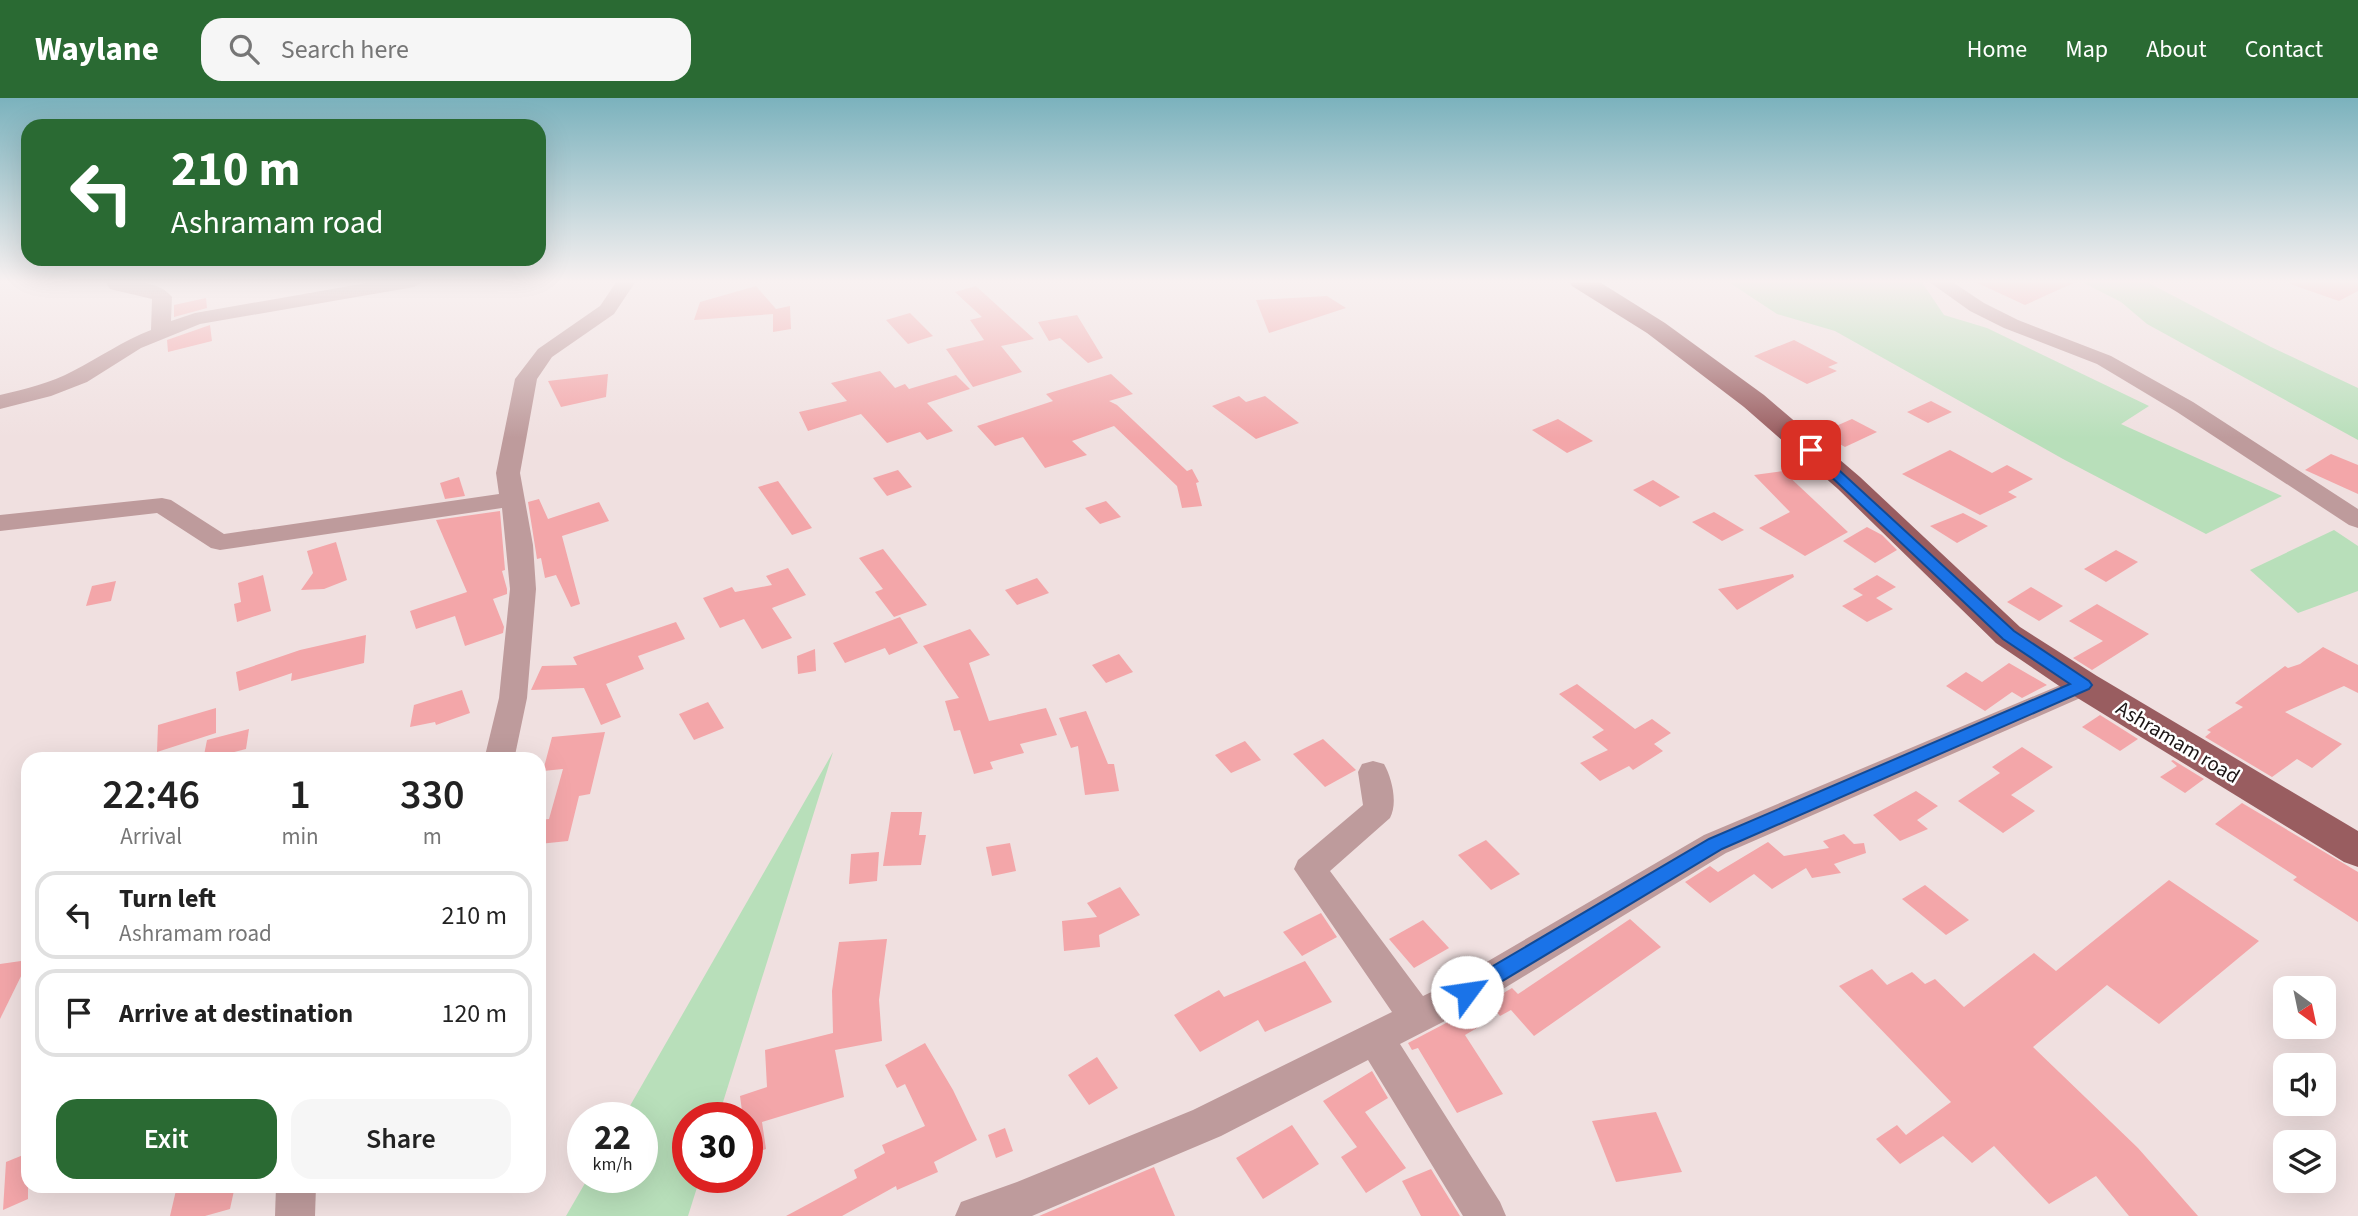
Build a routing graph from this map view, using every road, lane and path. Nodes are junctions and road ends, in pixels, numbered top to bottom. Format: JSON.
{"nodes":[{"id":1,"x":157,"y":333,"type":"edge"},
{"id":2,"x":574,"y":333,"type":"edge"},
{"id":3,"x":1663,"y":333,"type":"edge"},
{"id":4,"x":2035,"y":333,"type":"edge"},
{"id":5,"x":1,"y":403,"type":"edge"},
{"id":6,"x":512,"y":499,"type":"junction"},
{"id":7,"x":2358,"y":520,"type":"edge"},
{"id":8,"x":0,"y":523,"type":"edge"},
{"id":9,"x":2084,"y":685,"type":"junction"},
{"id":10,"x":501,"y":752,"type":"edge"},
{"id":11,"x":1373,"y":772,"type":"dead end"},
{"id":12,"x":2358,"y":851,"type":"edge"},
{"id":13,"x":1417,"y":1017,"type":"junction"},
{"id":14,"x":1375,"y":1038,"type":"junction"},
{"id":15,"x":296,"y":1193,"type":"edge"},
{"id":16,"x":295,"y":1216,"type":"edge"},
{"id":17,"x":975,"y":1216,"type":"edge"},
{"id":18,"x":1486,"y":1216,"type":"edge"}],
"edges":[{"from":1,"to":5,"type":"street"},
{"from":2,"to":6,"type":"street"},
{"from":3,"to":9,"type":"main road","name":"Ashramam road"},
{"from":4,"to":7,"type":"street"},
{"from":6,"to":8,"type":"street"},
{"from":6,"to":10,"type":"street"},
{"from":9,"to":12,"type":"main road","name":"Ashramam road"},
{"from":9,"to":13,"type":"street"},
{"from":11,"to":13,"type":"street"},
{"from":13,"to":14,"type":"street"},
{"from":14,"to":17,"type":"street"},
{"from":14,"to":18,"type":"street"},
{"from":15,"to":16,"type":"street"}]}
